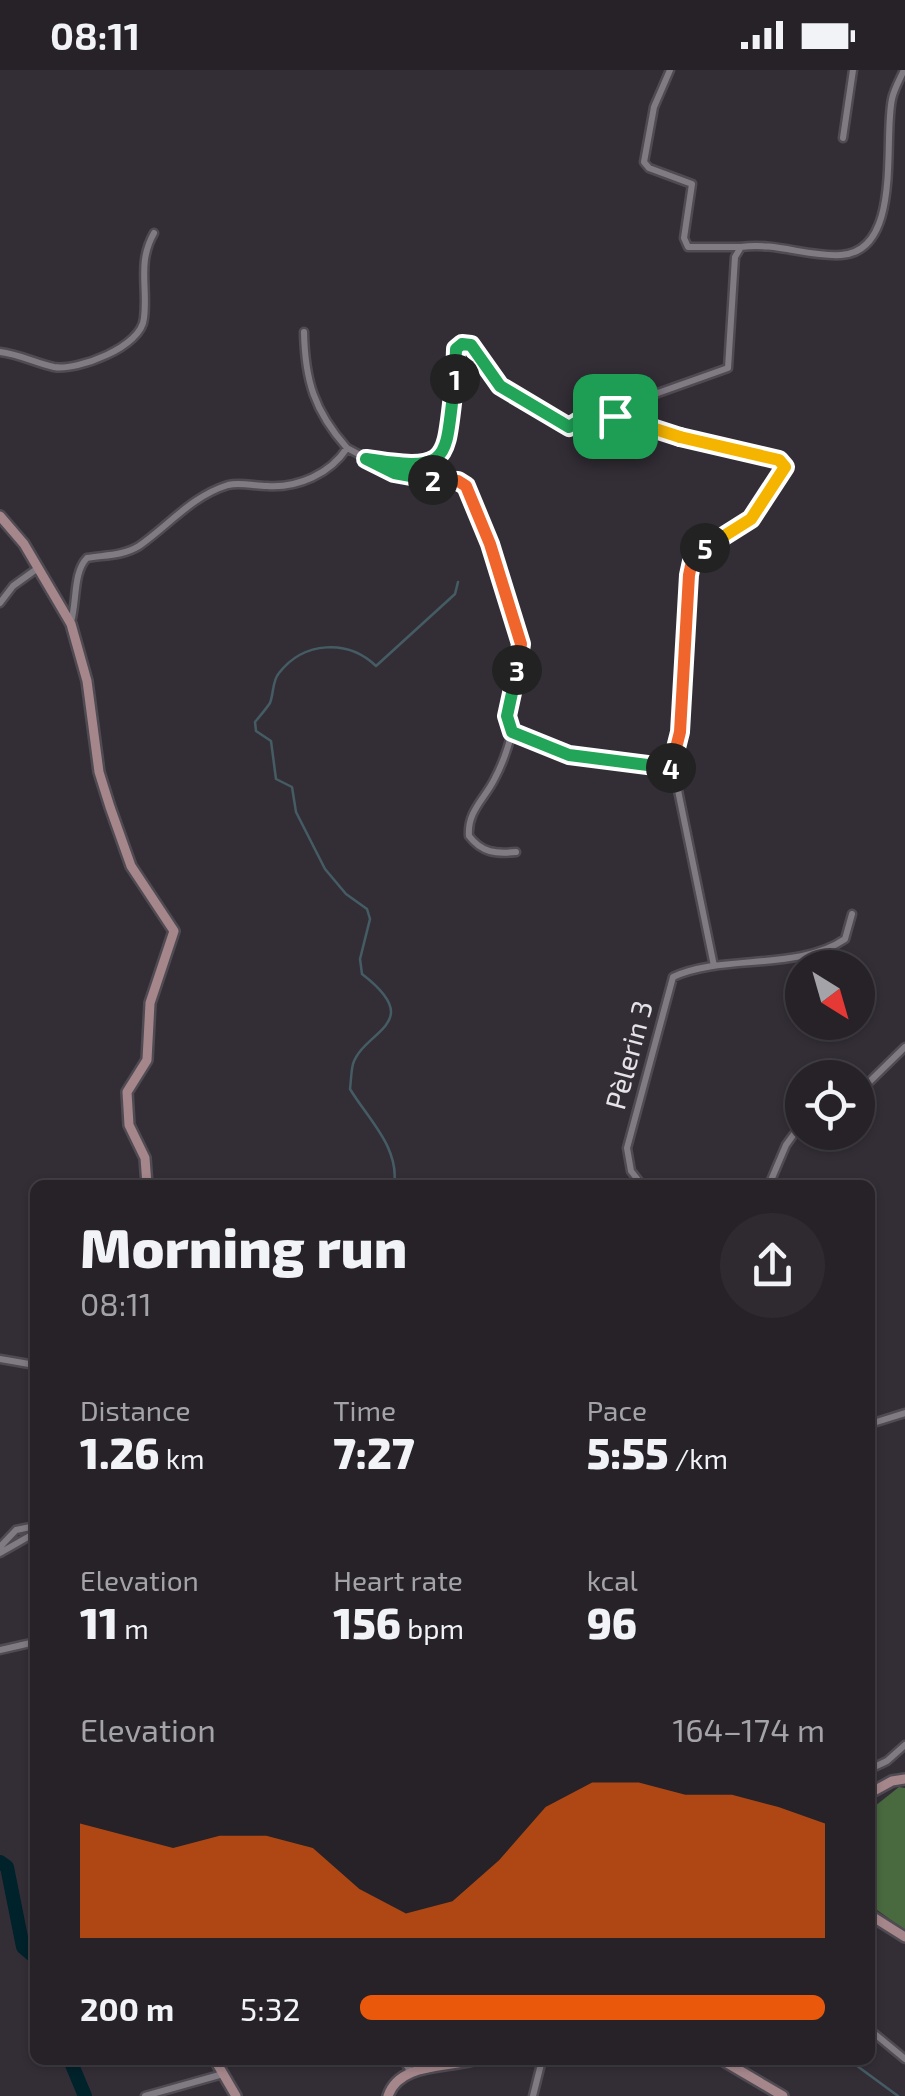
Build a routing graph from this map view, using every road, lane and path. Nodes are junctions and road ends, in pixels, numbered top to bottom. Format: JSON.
{"nodes":[{"id":1,"x":670,"y":70,"type":"edge"},
{"id":2,"x":853,"y":70,"type":"edge"},
{"id":3,"x":904,"y":70,"type":"edge"},
{"id":4,"x":843,"y":138,"type":"dead end"},
{"id":5,"x":154,"y":233,"type":"dead end"},
{"id":6,"x":740,"y":247,"type":"junction"},
{"id":7,"x":304,"y":332,"type":"dead end"},
{"id":8,"x":0,"y":352,"type":"edge"},
{"id":9,"x":615,"y":416,"type":"junction"},
{"id":10,"x":347,"y":448,"type":"junction"},
{"id":11,"x":366,"y":459,"type":"junction"},
{"id":12,"x":0,"y":516,"type":"edge"},
{"id":13,"x":38,"y":568,"type":"junction"},
{"id":14,"x":0,"y":603,"type":"edge"},
{"id":15,"x":71,"y":624,"type":"junction"},
{"id":16,"x":512,"y":732,"type":"junction"},
{"id":17,"x":673,"y":768,"type":"junction"},
{"id":18,"x":516,"y":852,"type":"dead end"},
{"id":19,"x":852,"y":914,"type":"dead end"},
{"id":20,"x":714,"y":966,"type":"junction"},
{"id":21,"x":905,"y":1047,"type":"edge"},
{"id":22,"x":875,"y":1076,"type":"edge"},
{"id":23,"x":785,"y":1147,"type":"edge"},
{"id":24,"x":146,"y":1180,"type":"edge"},
{"id":25,"x":638,"y":1180,"type":"edge"},
{"id":26,"x":771,"y":1180,"type":"edge"},
{"id":27,"x":0,"y":1359,"type":"edge"},
{"id":28,"x":30,"y":1364,"type":"edge"},
{"id":29,"x":905,"y":1413,"type":"edge"},
{"id":30,"x":875,"y":1422,"type":"edge"},
{"id":31,"x":30,"y":1530,"type":"edge"},
{"id":32,"x":30,"y":1533,"type":"edge"},
{"id":33,"x":0,"y":1550,"type":"edge"},
{"id":34,"x":30,"y":1643,"type":"edge"},
{"id":35,"x":0,"y":1650,"type":"edge"},
{"id":36,"x":905,"y":1745,"type":"edge"},
{"id":37,"x":875,"y":1766,"type":"edge"},
{"id":38,"x":905,"y":1779,"type":"edge"},
{"id":39,"x":875,"y":1790,"type":"edge"},
{"id":40,"x":875,"y":1918,"type":"edge"},
{"id":41,"x":905,"y":1938,"type":"edge"},
{"id":42,"x":875,"y":2034,"type":"edge"},
{"id":43,"x":905,"y":2059,"type":"edge"},
{"id":44,"x":217,"y":2065,"type":"edge"},
{"id":45,"x":406,"y":2065,"type":"edge"},
{"id":46,"x":447,"y":2065,"type":"edge"},
{"id":47,"x":541,"y":2065,"type":"edge"},
{"id":48,"x":730,"y":2065,"type":"edge"},
{"id":49,"x":411,"y":2072,"type":"junction"},
{"id":50,"x":223,"y":2074,"type":"junction"},
{"id":51,"x":145,"y":2096,"type":"edge"},
{"id":52,"x":236,"y":2096,"type":"edge"},
{"id":53,"x":388,"y":2096,"type":"edge"},
{"id":54,"x":532,"y":2096,"type":"edge"},
{"id":55,"x":782,"y":2096,"type":"edge"}],
"edges":[{"from":1,"to":6,"type":"street"},
{"from":2,"to":4,"type":"street"},
{"from":3,"to":6,"type":"street"},
{"from":5,"to":8,"type":"street"},
{"from":6,"to":9,"type":"street"},
{"from":7,"to":10,"type":"street"},
{"from":9,"to":11,"type":"street"},
{"from":9,"to":17,"type":"street"},
{"from":10,"to":11,"type":"street"},
{"from":10,"to":15,"type":"street"},
{"from":11,"to":16,"type":"street"},
{"from":12,"to":13,"type":"street"},
{"from":13,"to":14,"type":"street"},
{"from":13,"to":15,"type":"street"},
{"from":15,"to":24,"type":"street"},
{"from":16,"to":17,"type":"street"},
{"from":16,"to":18,"type":"street"},
{"from":17,"to":20,"type":"street"},
{"from":19,"to":20,"type":"street"},
{"from":20,"to":25,"type":"street","name":"Pèlerin 3"},
{"from":21,"to":22,"type":"street"},
{"from":23,"to":26,"type":"street"},
{"from":27,"to":28,"type":"street"},
{"from":29,"to":30,"type":"street"},
{"from":31,"to":33,"type":"street"},
{"from":32,"to":33,"type":"street"},
{"from":34,"to":35,"type":"street"},
{"from":36,"to":37,"type":"street"},
{"from":38,"to":39,"type":"street"},
{"from":40,"to":41,"type":"street"},
{"from":42,"to":43,"type":"street"},
{"from":44,"to":50,"type":"street"},
{"from":45,"to":49,"type":"street"},
{"from":46,"to":49,"type":"street"},
{"from":47,"to":54,"type":"street"},
{"from":48,"to":55,"type":"street"},
{"from":49,"to":53,"type":"street"},
{"from":50,"to":51,"type":"street"},
{"from":50,"to":52,"type":"street"}]}
